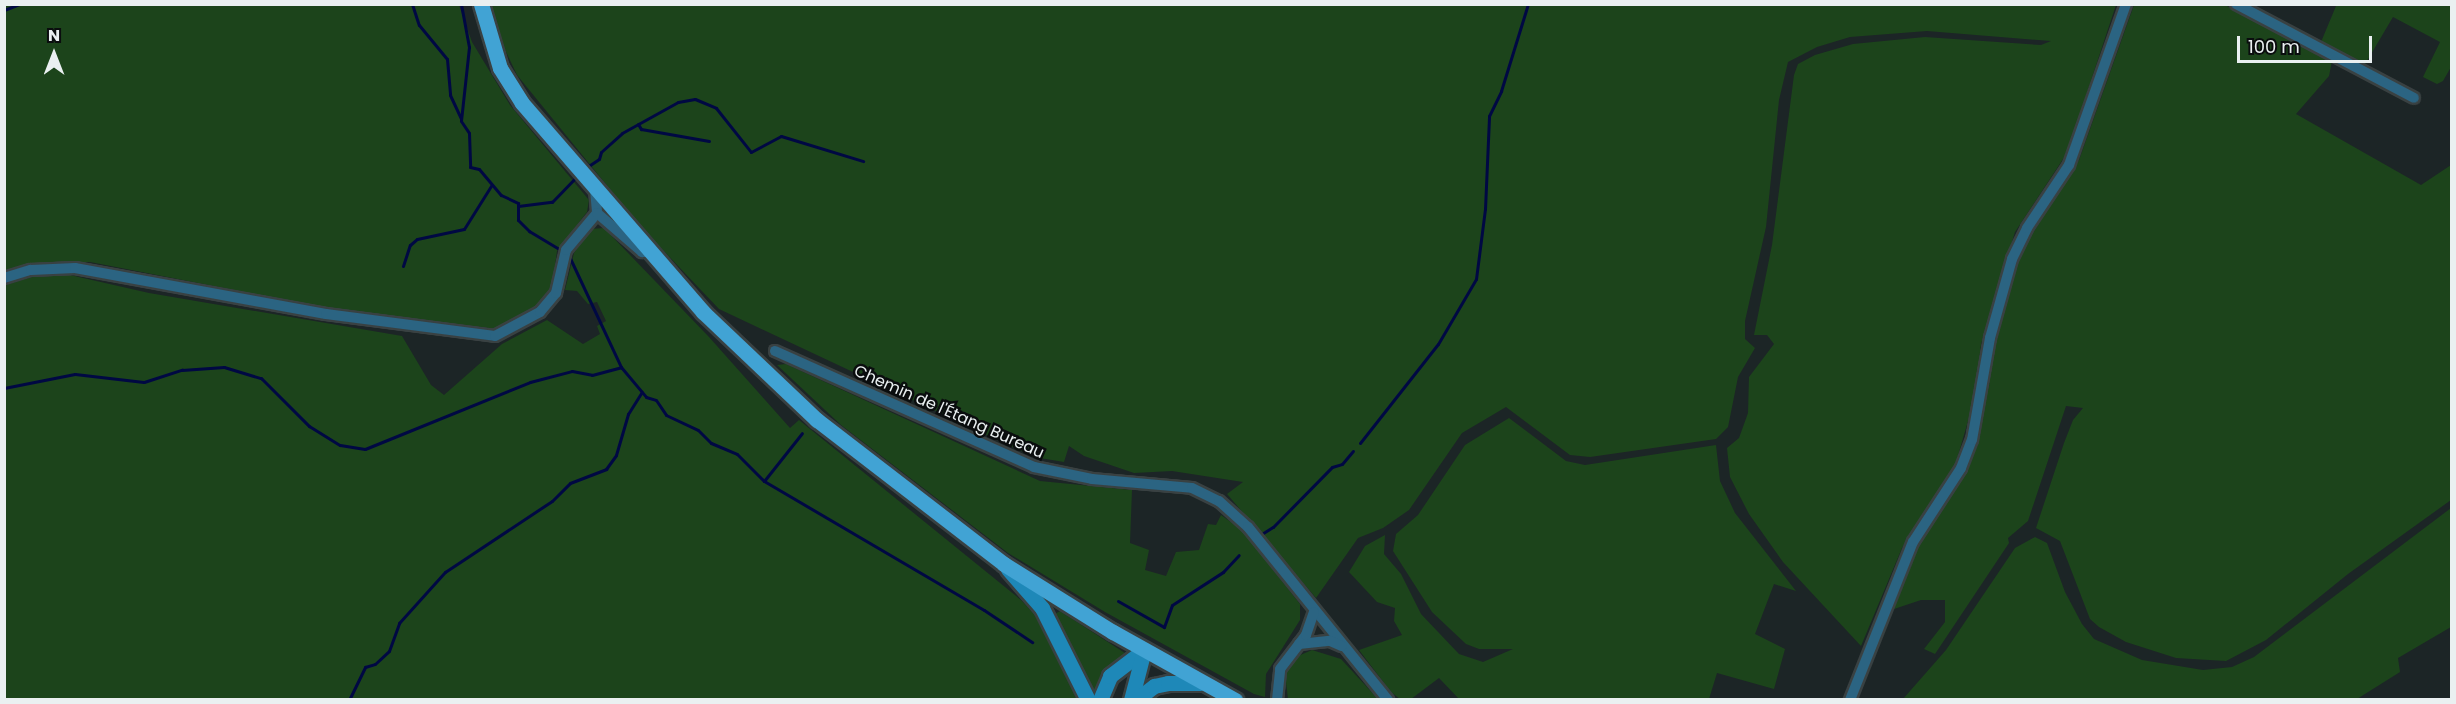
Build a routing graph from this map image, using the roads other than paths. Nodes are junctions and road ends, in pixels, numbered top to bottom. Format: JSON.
{"nodes":[{"id":1,"x":481,"y":4,"type":"edge"},
{"id":2,"x":2126,"y":4,"type":"edge"},
{"id":3,"x":2236,"y":4,"type":"edge"},
{"id":4,"x":2414,"y":98,"type":"dead end"},
{"id":5,"x":595,"y":189,"type":"junction"},
{"id":6,"x":597,"y":213,"type":"junction"},
{"id":7,"x":649,"y":252,"type":"junction"},
{"id":8,"x":4,"y":278,"type":"edge"},
{"id":9,"x":775,"y":351,"type":"dead end"},
{"id":10,"x":1004,"y":564,"type":"junction"},
{"id":11,"x":1314,"y":612,"type":"junction"},
{"id":12,"x":1299,"y":644,"type":"junction"},
{"id":13,"x":1344,"y":647,"type":"junction"},
{"id":14,"x":1144,"y":650,"type":"junction"},
{"id":15,"x":1200,"y":683,"type":"junction"},
{"id":16,"x":1088,"y":699,"type":"edge"},
{"id":17,"x":1100,"y":699,"type":"edge"},
{"id":18,"x":1131,"y":699,"type":"edge"},
{"id":19,"x":1136,"y":699,"type":"edge"},
{"id":20,"x":1235,"y":699,"type":"edge"},
{"id":21,"x":1277,"y":699,"type":"edge"},
{"id":22,"x":1388,"y":699,"type":"edge"},
{"id":23,"x":1850,"y":699,"type":"edge"}],
"edges":[{"from":1,"to":5,"type":"main road"},
{"from":2,"to":23,"type":"street"},
{"from":3,"to":4,"type":"street"},
{"from":5,"to":6,"type":"street"},
{"from":5,"to":7,"type":"main road"},
{"from":6,"to":7,"type":"street"},
{"from":6,"to":8,"type":"street"},
{"from":7,"to":10,"type":"main road"},
{"from":9,"to":11,"type":"street","name":"Chemin de l'Étang Bureau"},
{"from":10,"to":14,"type":"main road"},
{"from":10,"to":16,"type":"main road"},
{"from":11,"to":12,"type":"street"},
{"from":11,"to":13,"type":"street","name":"Chemin de l'Étang Bureau"},
{"from":12,"to":13,"type":"street"},
{"from":12,"to":21,"type":"street"},
{"from":13,"to":22,"type":"street","name":"Chemin de l'Étang Bureau"},
{"from":14,"to":15,"type":"main road"},
{"from":14,"to":17,"type":"main road"},
{"from":14,"to":18,"type":"main road"},
{"from":15,"to":19,"type":"main road"},
{"from":15,"to":20,"type":"main road"}]}
